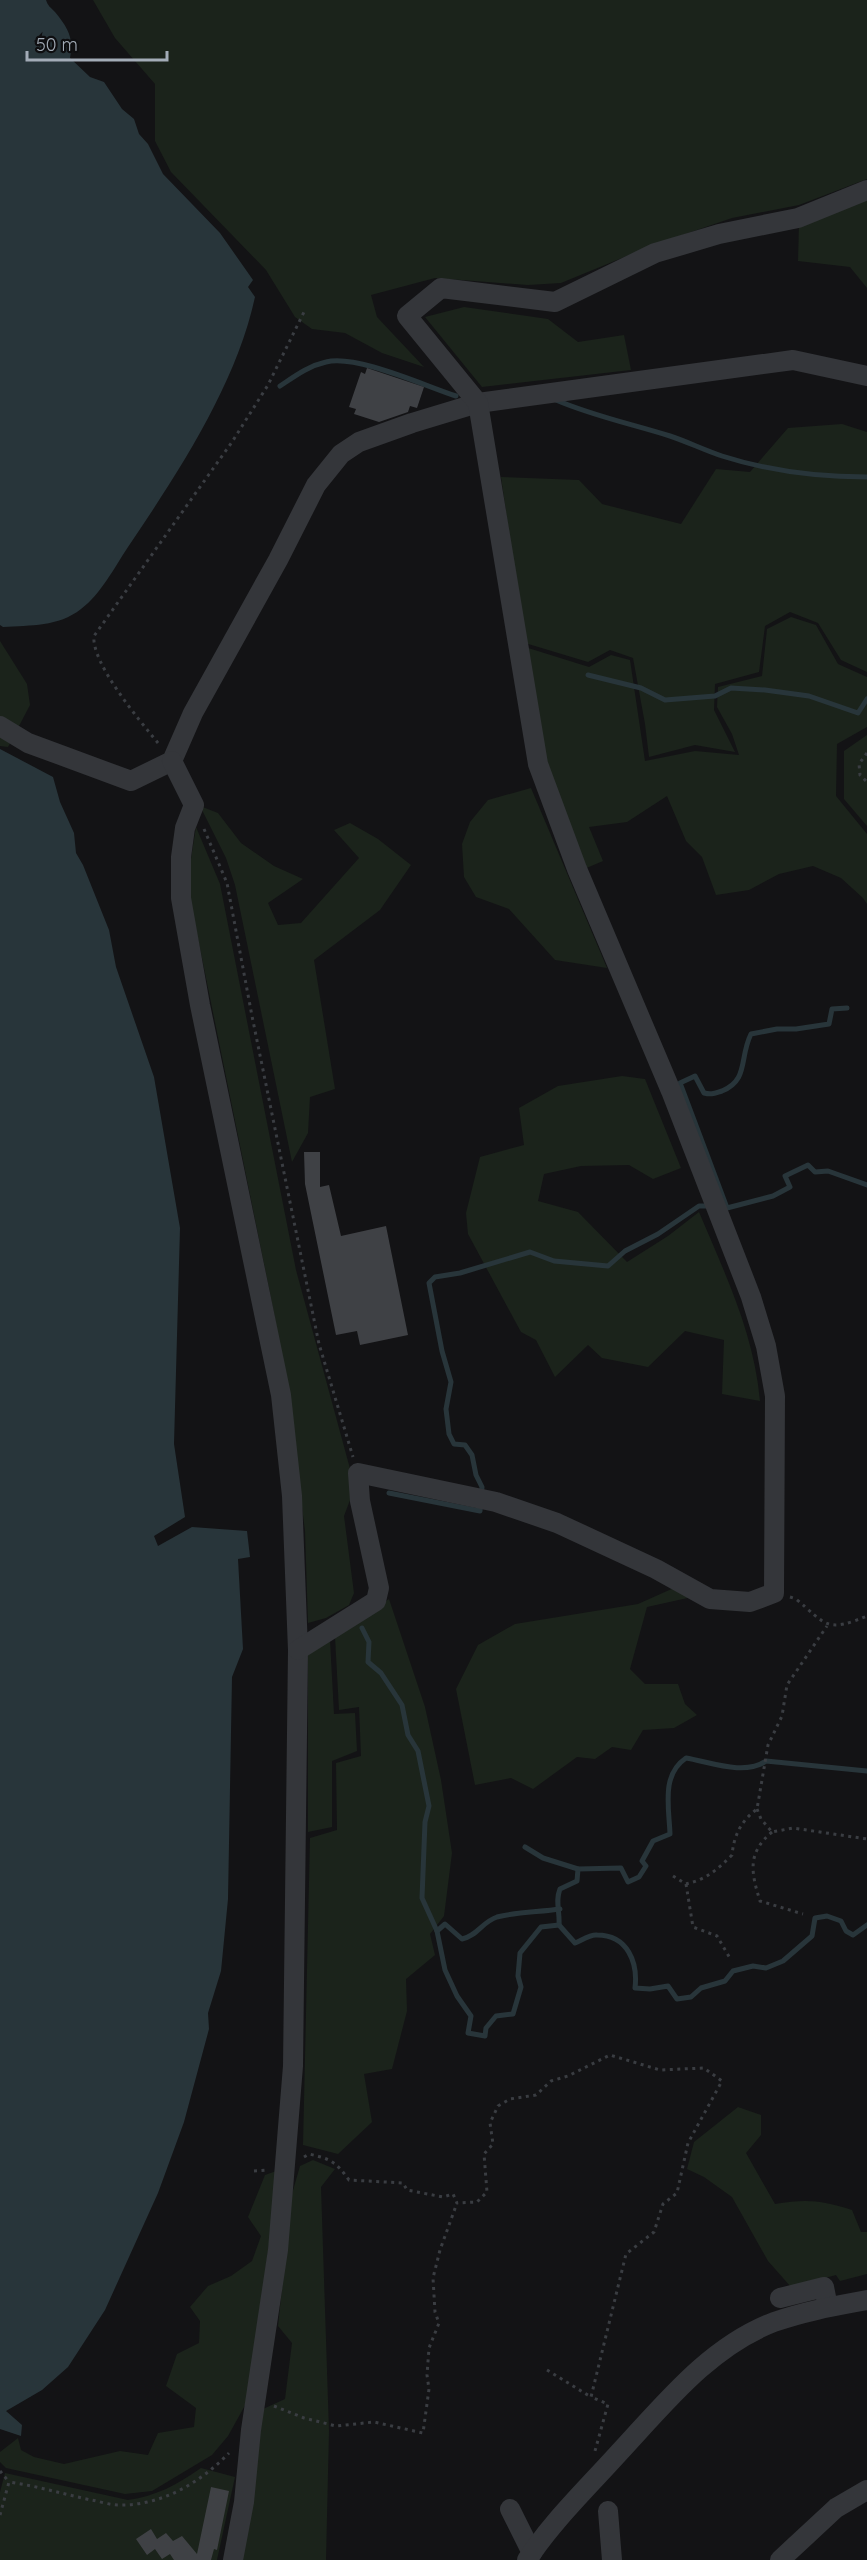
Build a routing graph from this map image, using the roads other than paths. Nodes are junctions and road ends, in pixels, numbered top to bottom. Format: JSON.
{"nodes":[{"id":1,"x":867,"y":190,"type":"edge"},
{"id":2,"x":867,"y":376,"type":"edge"},
{"id":3,"x":478,"y":403,"type":"junction"},
{"id":4,"x":0,"y":726,"type":"edge"},
{"id":5,"x":172,"y":761,"type":"junction"},
{"id":6,"x":298,"y":1650,"type":"junction"},
{"id":7,"x":780,"y":2298,"type":"dead end"},
{"id":8,"x":867,"y":2300,"type":"edge"},
{"id":9,"x":828,"y":2307,"type":"junction"},
{"id":10,"x":867,"y":2490,"type":"edge"},
{"id":11,"x":510,"y":2509,"type":"dead end"},
{"id":12,"x":608,"y":2511,"type":"dead end"},
{"id":13,"x":530,"y":2556,"type":"edge"},
{"id":14,"x":233,"y":2560,"type":"edge"},
{"id":15,"x":612,"y":2560,"type":"edge"},
{"id":16,"x":780,"y":2560,"type":"edge"}],
"edges":[{"from":1,"to":3,"type":"street"},
{"from":2,"to":3,"type":"street"},
{"from":3,"to":5,"type":"street"},
{"from":3,"to":6,"type":"street"},
{"from":4,"to":5,"type":"street"},
{"from":5,"to":6,"type":"street"},
{"from":6,"to":14,"type":"street"},
{"from":7,"to":9,"type":"street"},
{"from":8,"to":9,"type":"street"},
{"from":9,"to":13,"type":"street"},
{"from":10,"to":16,"type":"street"},
{"from":11,"to":13,"type":"street"},
{"from":12,"to":15,"type":"street"}]}
